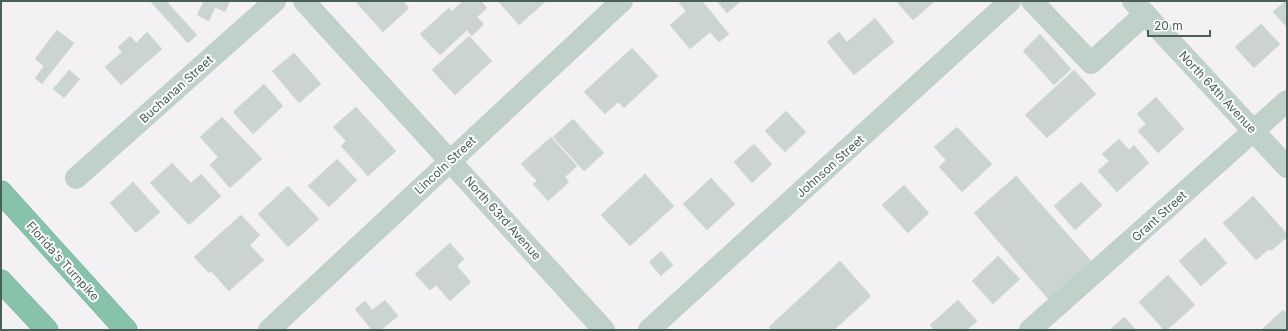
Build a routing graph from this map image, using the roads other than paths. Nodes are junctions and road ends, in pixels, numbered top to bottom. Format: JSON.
{"nodes":[{"id":1,"x":275,"y":1,"type":"edge"},
{"id":2,"x":304,"y":1,"type":"edge"},
{"id":3,"x":622,"y":1,"type":"edge"},
{"id":4,"x":1010,"y":1,"type":"edge"},
{"id":5,"x":1032,"y":1,"type":"edge"},
{"id":6,"x":1139,"y":8,"type":"edge"},
{"id":7,"x":1287,"y":100,"type":"edge"},
{"id":8,"x":1254,"y":131,"type":"junction"},
{"id":9,"x":450,"y":161,"type":"junction"},
{"id":10,"x":1287,"y":167,"type":"edge"},
{"id":11,"x":76,"y":178,"type":"dead end"},
{"id":12,"x":1,"y":192,"type":"edge"},
{"id":13,"x":1,"y":281,"type":"edge"},
{"id":14,"x":47,"y":330,"type":"edge"},
{"id":15,"x":126,"y":330,"type":"edge"},
{"id":16,"x":269,"y":330,"type":"edge"},
{"id":17,"x":604,"y":330,"type":"edge"},
{"id":18,"x":649,"y":330,"type":"edge"},
{"id":19,"x":1030,"y":330,"type":"edge"}],
"edges":[{"from":1,"to":11,"type":"street","name":"Buchanan Street"},
{"from":2,"to":9,"type":"street","name":"North 63rd Avenue"},
{"from":3,"to":9,"type":"street","name":"Lincoln Street"},
{"from":4,"to":18,"type":"street","name":"Johnson Street"},
{"from":5,"to":6,"type":"street"},
{"from":6,"to":8,"type":"street","name":"North 64th Avenue"},
{"from":7,"to":8,"type":"street","name":"Grant Street"},
{"from":8,"to":10,"type":"street","name":"North 64th Avenue"},
{"from":8,"to":19,"type":"street","name":"Grant Street"},
{"from":9,"to":16,"type":"street","name":"Lincoln Street"},
{"from":9,"to":17,"type":"street","name":"North 63rd Avenue"},
{"from":12,"to":15,"type":"highway","name":"Florida's Turnpike"},
{"from":13,"to":14,"type":"highway"}]}
